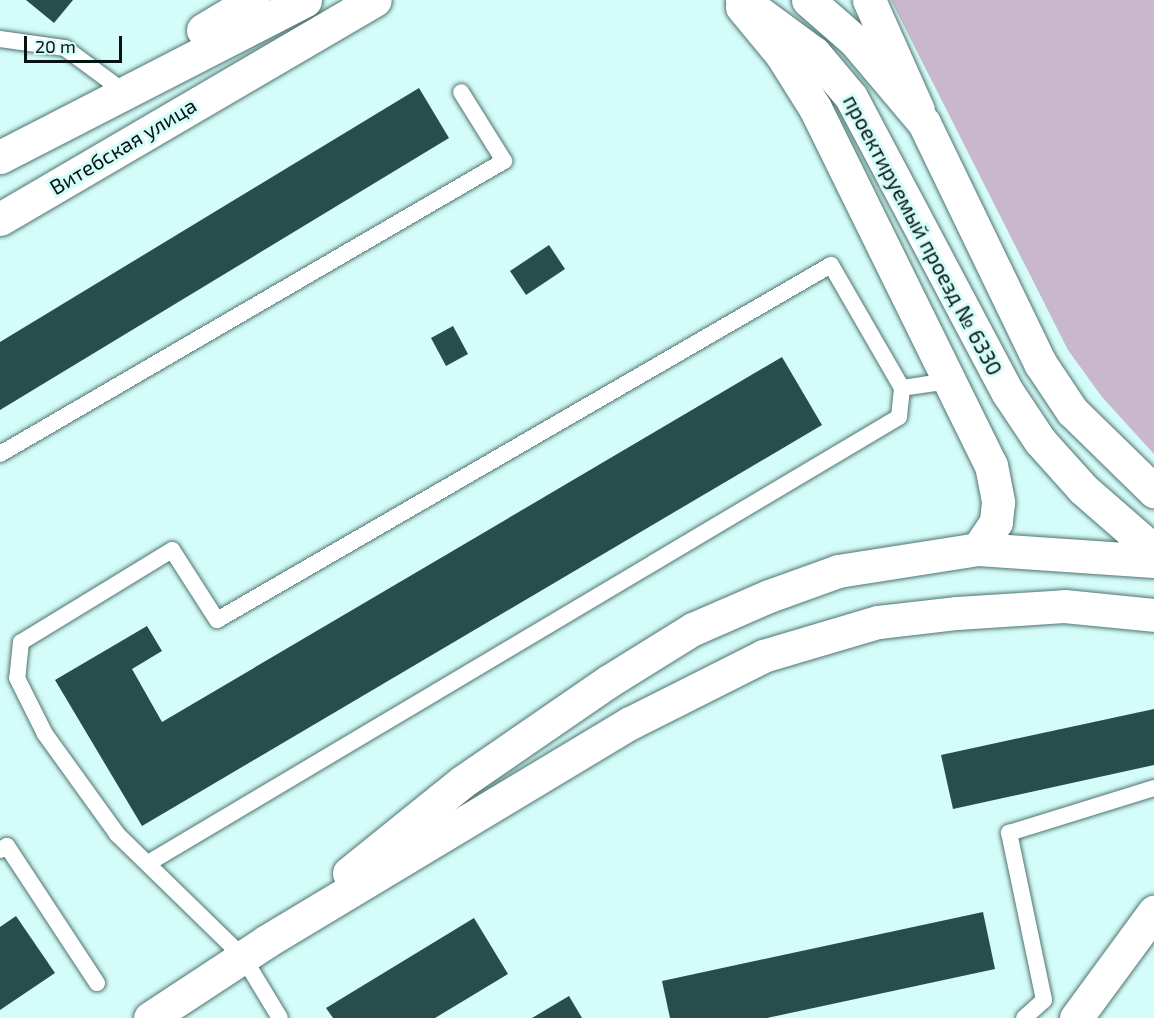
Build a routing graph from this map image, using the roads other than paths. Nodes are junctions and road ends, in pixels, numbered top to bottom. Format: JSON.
{"nodes":[{"id":1,"x":253,"y":0,"type":"edge"},
{"id":2,"x":305,"y":0,"type":"edge"},
{"id":3,"x":375,"y":0,"type":"edge"},
{"id":4,"x":736,"y":0,"type":"edge"},
{"id":5,"x":742,"y":0,"type":"edge"},
{"id":6,"x":808,"y":0,"type":"edge"},
{"id":7,"x":869,"y":0,"type":"edge"},
{"id":8,"x":0,"y":39,"type":"edge"},
{"id":9,"x":115,"y":85,"type":"junction"},
{"id":10,"x":461,"y":92,"type":"dead end"},
{"id":11,"x":924,"y":123,"type":"junction"},
{"id":12,"x":0,"y":156,"type":"edge"},
{"id":13,"x":0,"y":219,"type":"edge"},
{"id":14,"x":950,"y":381,"type":"junction"},
{"id":15,"x":902,"y":388,"type":"junction"},
{"id":16,"x":0,"y":454,"type":"edge"},
{"id":17,"x":1154,"y":491,"type":"edge"},
{"id":18,"x":978,"y":549,"type":"junction"},
{"id":19,"x":1154,"y":551,"type":"edge"},
{"id":20,"x":1154,"y":561,"type":"edge"},
{"id":21,"x":1154,"y":615,"type":"edge"},
{"id":22,"x":1154,"y":788,"type":"edge"},
{"id":23,"x":0,"y":850,"type":"edge"},
{"id":24,"x":150,"y":862,"type":"junction"},
{"id":25,"x":1154,"y":912,"type":"edge"},
{"id":26,"x":255,"y":949,"type":"junction"},
{"id":27,"x":1154,"y":951,"type":"edge"},
{"id":28,"x":97,"y":983,"type":"dead end"},
{"id":29,"x":150,"y":1018,"type":"edge"},
{"id":30,"x":280,"y":1018,"type":"edge"},
{"id":31,"x":1024,"y":1018,"type":"edge"},
{"id":32,"x":1076,"y":1018,"type":"edge"}],
"edges":[{"from":1,"to":9,"type":"street"},
{"from":2,"to":12,"type":"street"},
{"from":3,"to":13,"type":"street","name":"Витебская улица"},
{"from":4,"to":14,"type":"street"},
{"from":5,"to":19,"type":"street","name":"проектируемый проезд № 6330"},
{"from":6,"to":11,"type":"street","name":"проектируемый проезд № 6330"},
{"from":7,"to":11,"type":"street"},
{"from":8,"to":9,"type":"lane"},
{"from":9,"to":12,"type":"street"},
{"from":10,"to":16,"type":"lane"},
{"from":11,"to":17,"type":"street","name":"проектируемый проезд № 6330"},
{"from":14,"to":15,"type":"lane"},
{"from":14,"to":18,"type":"street"},
{"from":15,"to":24,"type":"lane"},
{"from":15,"to":24,"type":"lane"},
{"from":18,"to":20,"type":"street"},
{"from":18,"to":26,"type":"street"},
{"from":21,"to":26,"type":"street"},
{"from":22,"to":31,"type":"lane"},
{"from":23,"to":28,"type":"lane"},
{"from":24,"to":26,"type":"lane"},
{"from":25,"to":32,"type":"street"},
{"from":26,"to":29,"type":"street"},
{"from":26,"to":30,"type":"lane"},
{"from":27,"to":32,"type":"street"}]}
